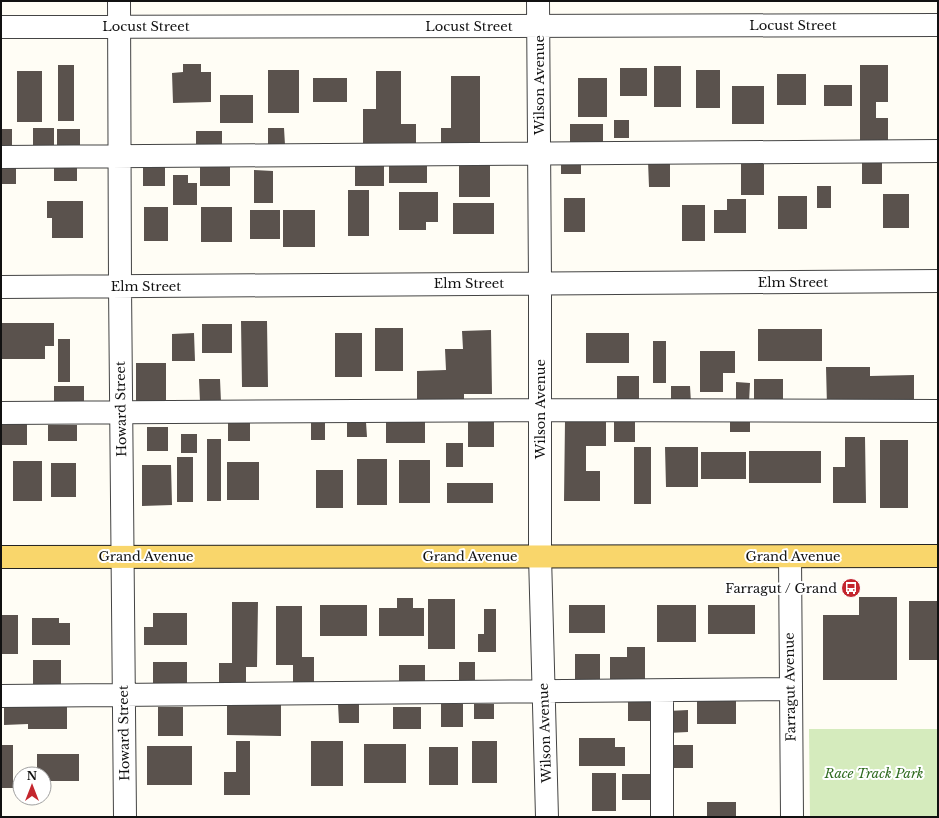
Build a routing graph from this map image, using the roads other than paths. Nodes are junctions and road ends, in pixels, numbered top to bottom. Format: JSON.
{"nodes":[{"id":1,"x":119,"y":1,"type":"edge"},
{"id":2,"x":538,"y":1,"type":"edge"},
{"id":3,"x":938,"y":25,"type":"edge"},
{"id":4,"x":119,"y":26,"type":"junction"},
{"id":5,"x":539,"y":26,"type":"junction"},
{"id":6,"x":1,"y":27,"type":"edge"},
{"id":7,"x":938,"y":151,"type":"edge"},
{"id":8,"x":540,"y":152,"type":"junction"},
{"id":9,"x":119,"y":156,"type":"junction"},
{"id":10,"x":1,"y":157,"type":"edge"},
{"id":11,"x":938,"y":281,"type":"edge"},
{"id":12,"x":540,"y":283,"type":"junction"},
{"id":13,"x":120,"y":286,"type":"junction"},
{"id":14,"x":1,"y":287,"type":"edge"},
{"id":15,"x":540,"y":410,"type":"junction"},
{"id":16,"x":938,"y":411,"type":"edge"},
{"id":17,"x":1,"y":413,"type":"edge"},
{"id":18,"x":121,"y":413,"type":"junction"},
{"id":19,"x":122,"y":556,"type":"junction"},
{"id":20,"x":540,"y":556,"type":"junction"},
{"id":21,"x":790,"y":556,"type":"junction"},
{"id":22,"x":938,"y":556,"type":"edge"},
{"id":23,"x":1,"y":557,"type":"edge"},
{"id":24,"x":790,"y":689,"type":"junction"},
{"id":25,"x":662,"y":691,"type":"junction"},
{"id":26,"x":544,"y":692,"type":"junction"},
{"id":27,"x":1,"y":696,"type":"edge"},
{"id":28,"x":124,"y":697,"type":"junction"},
{"id":29,"x":125,"y":817,"type":"edge"},
{"id":30,"x":547,"y":817,"type":"edge"},
{"id":31,"x":662,"y":817,"type":"edge"},
{"id":32,"x":792,"y":817,"type":"edge"}],
"edges":[{"from":1,"to":4,"type":"street","name":"Howard Street"},
{"from":2,"to":5,"type":"street","name":"Wilson Avenue"},
{"from":3,"to":5,"type":"street","name":"Locust Street"},
{"from":4,"to":5,"type":"street","name":"Locust Street"},
{"from":4,"to":6,"type":"street","name":"Locust Street"},
{"from":4,"to":9,"type":"street","name":"Howard Street"},
{"from":5,"to":8,"type":"street","name":"Wilson Avenue"},
{"from":7,"to":8,"type":"street"},
{"from":8,"to":9,"type":"street"},
{"from":8,"to":12,"type":"street","name":"Wilson Avenue"},
{"from":9,"to":10,"type":"street"},
{"from":9,"to":13,"type":"street","name":"Howard Street"},
{"from":11,"to":12,"type":"street","name":"Elm Street"},
{"from":12,"to":13,"type":"street","name":"Elm Street"},
{"from":12,"to":15,"type":"street","name":"Wilson Avenue"},
{"from":13,"to":14,"type":"street","name":"Elm Street"},
{"from":13,"to":18,"type":"street","name":"Howard Street"},
{"from":15,"to":16,"type":"street"},
{"from":15,"to":18,"type":"street"},
{"from":15,"to":20,"type":"street","name":"Wilson Avenue"},
{"from":17,"to":18,"type":"street"},
{"from":18,"to":19,"type":"street","name":"Howard Street"},
{"from":19,"to":20,"type":"main road","name":"Grand Avenue"},
{"from":19,"to":23,"type":"main road","name":"Grand Avenue"},
{"from":19,"to":28,"type":"street","name":"Howard Street"},
{"from":20,"to":21,"type":"main road","name":"Grand Avenue"},
{"from":20,"to":26,"type":"street","name":"Wilson Avenue"},
{"from":21,"to":22,"type":"main road","name":"Grand Avenue"},
{"from":21,"to":24,"type":"street","name":"Farragut Avenue"},
{"from":24,"to":25,"type":"street"},
{"from":24,"to":32,"type":"street","name":"Farragut Avenue"},
{"from":25,"to":26,"type":"street"},
{"from":25,"to":31,"type":"street"},
{"from":26,"to":28,"type":"street"},
{"from":26,"to":30,"type":"street","name":"Wilson Avenue"},
{"from":27,"to":28,"type":"street"},
{"from":28,"to":29,"type":"street","name":"Howard Street"}]}
